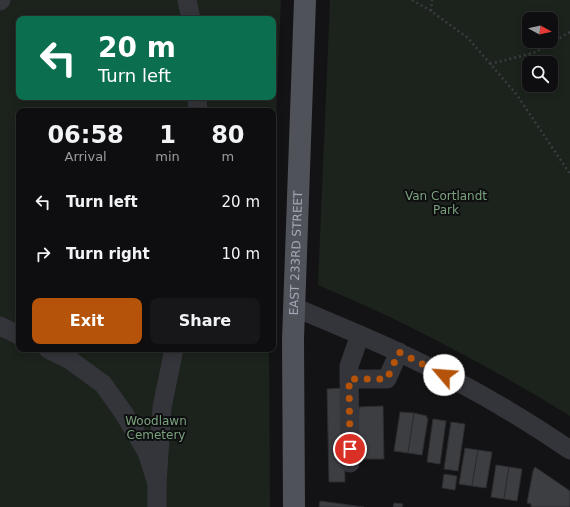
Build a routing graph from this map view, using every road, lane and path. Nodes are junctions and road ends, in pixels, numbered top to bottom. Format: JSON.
{"nodes":[{"id":1,"x":187,"y":0,"type":"edge"},
{"id":2,"x":305,"y":0,"type":"edge"},
{"id":3,"x":412,"y":0,"type":"edge"},
{"id":4,"x":432,"y":0,"type":"edge"},
{"id":5,"x":431,"y":11,"type":"junction"},
{"id":6,"x":190,"y":16,"type":"edge"},
{"id":7,"x":570,"y":32,"type":"edge"},
{"id":8,"x":490,"y":64,"type":"junction"},
{"id":9,"x":570,"y":174,"type":"edge"},
{"id":10,"x":294,"y":308,"type":"junction"},
{"id":11,"x":0,"y":326,"type":"edge"},
{"id":12,"x":16,"y":333,"type":"edge"},
{"id":13,"x":360,"y":335,"type":"junction"},
{"id":14,"x":54,"y":352,"type":"edge"},
{"id":15,"x":173,"y":352,"type":"edge"},
{"id":16,"x":399,"y":352,"type":"junction"},
{"id":17,"x":349,"y":379,"type":"junction"},
{"id":18,"x":570,"y":450,"type":"edge"},
{"id":19,"x":350,"y":464,"type":"dead end"},
{"id":20,"x":157,"y":484,"type":"junction"},
{"id":21,"x":158,"y":507,"type":"edge"},
{"id":22,"x":294,"y":507,"type":"edge"}],
"edges":[{"from":1,"to":6,"type":"street"},
{"from":2,"to":10,"type":"main road","name":"EAST 233RD STREET"},
{"from":3,"to":5,"type":"path"},
{"from":4,"to":5,"type":"path"},
{"from":5,"to":8,"type":"path"},
{"from":7,"to":8,"type":"path"},
{"from":8,"to":9,"type":"path"},
{"from":10,"to":13,"type":"street"},
{"from":10,"to":22,"type":"main road","name":"EAST 233RD STREET"},
{"from":11,"to":12,"type":"street"},
{"from":13,"to":16,"type":"street"},
{"from":13,"to":17,"type":"street"},
{"from":14,"to":20,"type":"street"},
{"from":15,"to":20,"type":"street"},
{"from":16,"to":17,"type":"street"},
{"from":16,"to":18,"type":"street"},
{"from":17,"to":19,"type":"street"},
{"from":20,"to":21,"type":"street"}]}
